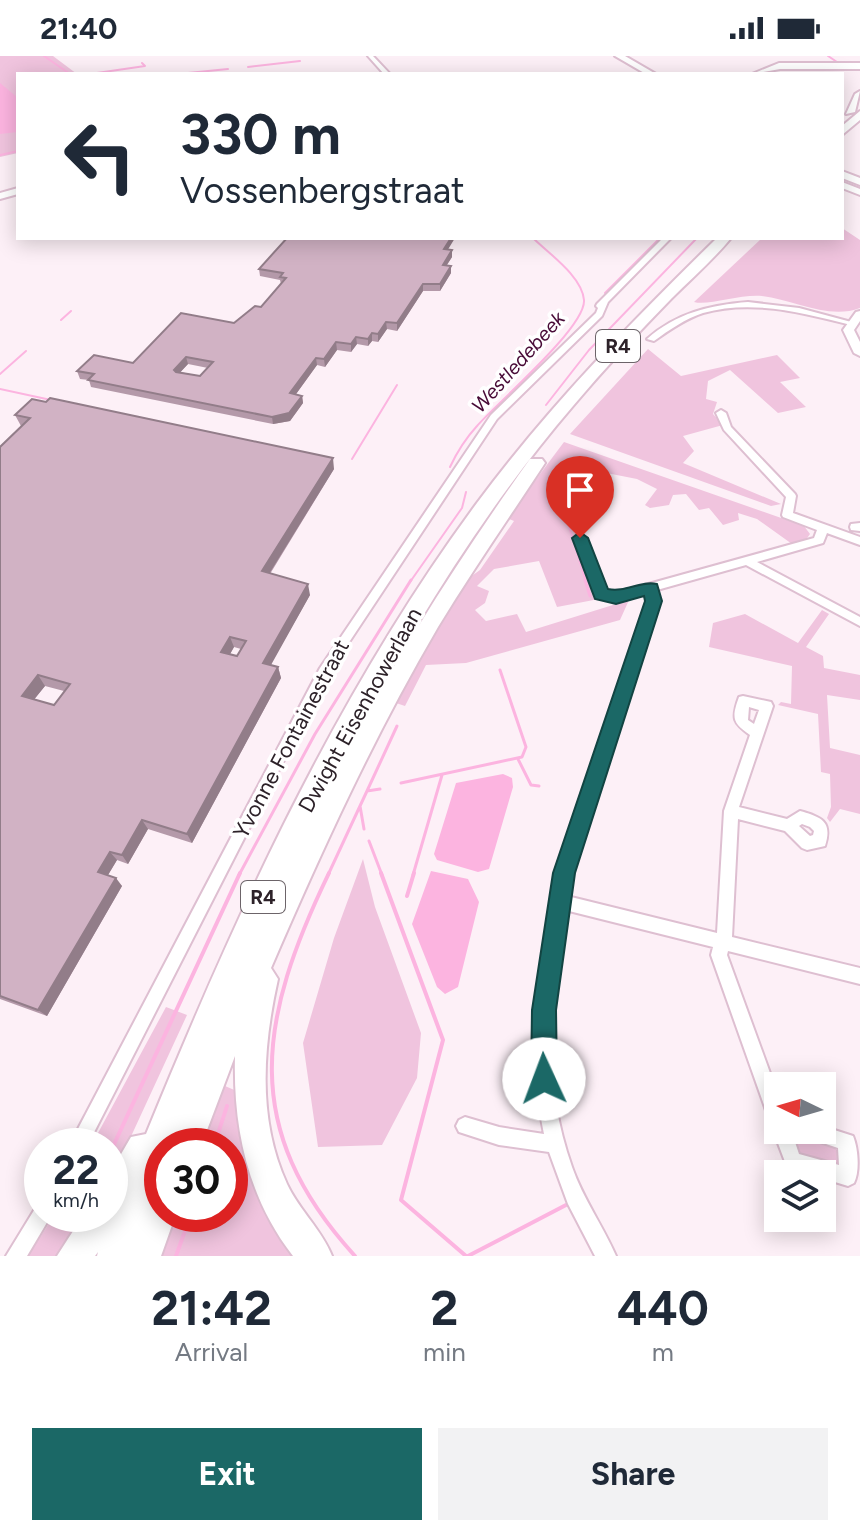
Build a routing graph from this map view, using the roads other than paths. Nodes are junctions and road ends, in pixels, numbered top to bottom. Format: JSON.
{"nodes":[{"id":1,"x":370,"y":56,"type":"edge"},
{"id":2,"x":616,"y":56,"type":"edge"},
{"id":3,"x":860,"y":66,"type":"edge"},
{"id":4,"x":385,"y":72,"type":"edge"},
{"id":5,"x":643,"y":72,"type":"edge"},
{"id":6,"x":648,"y":72,"type":"edge"},
{"id":7,"x":762,"y":72,"type":"edge"},
{"id":8,"x":768,"y":72,"type":"edge"},
{"id":9,"x":827,"y":72,"type":"edge"},
{"id":10,"x":860,"y":94,"type":"edge"},
{"id":11,"x":860,"y":102,"type":"edge"},
{"id":12,"x":851,"y":115,"type":"edge"},
{"id":13,"x":849,"y":174,"type":"edge"},
{"id":14,"x":860,"y":192,"type":"edge"},
{"id":15,"x":665,"y":240,"type":"edge"},
{"id":16,"x":711,"y":240,"type":"edge"},
{"id":17,"x":722,"y":240,"type":"edge"},
{"id":18,"x":735,"y":240,"type":"edge"},
{"id":19,"x":679,"y":282,"type":"junction"},
{"id":20,"x":856,"y":318,"type":"edge"},
{"id":21,"x":651,"y":339,"type":"dead end"},
{"id":22,"x":860,"y":353,"type":"edge"},
{"id":23,"x":721,"y":413,"type":"dead end"},
{"id":24,"x":823,"y":528,"type":"junction"},
{"id":25,"x":580,"y":538,"type":"dead end"},
{"id":26,"x":860,"y":541,"type":"edge"},
{"id":27,"x":747,"y":561,"type":"junction"},
{"id":28,"x":651,"y":588,"type":"junction"},
{"id":29,"x":860,"y":622,"type":"edge"},
{"id":30,"x":757,"y":733,"type":"dead end"},
{"id":31,"x":731,"y":811,"type":"junction"},
{"id":32,"x":789,"y":826,"type":"dead end"},
{"id":33,"x":558,"y":901,"type":"junction"},
{"id":34,"x":280,"y":916,"type":"junction"},
{"id":35,"x":722,"y":942,"type":"junction"},
{"id":36,"x":860,"y":976,"type":"edge"},
{"id":37,"x":764,"y":1081,"type":"edge"},
{"id":38,"x":178,"y":1089,"type":"junction"},
{"id":39,"x":465,"y":1126,"type":"dead end"},
{"id":40,"x":87,"y":1128,"type":"edge"},
{"id":41,"x":192,"y":1128,"type":"edge"},
{"id":42,"x":836,"y":1139,"type":"edge"},
{"id":43,"x":552,"y":1144,"type":"junction"},
{"id":44,"x":787,"y":1144,"type":"edge"},
{"id":45,"x":128,"y":1174,"type":"edge"},
{"id":46,"x":31,"y":1232,"type":"edge"},
{"id":47,"x":92,"y":1232,"type":"edge"},
{"id":48,"x":153,"y":1232,"type":"edge"},
{"id":49,"x":16,"y":1256,"type":"edge"},
{"id":50,"x":74,"y":1256,"type":"edge"},
{"id":51,"x":114,"y":1256,"type":"edge"},
{"id":52,"x":144,"y":1256,"type":"edge"},
{"id":53,"x":315,"y":1256,"type":"edge"},
{"id":54,"x":606,"y":1256,"type":"edge"}],
"edges":[{"from":1,"to":4,"type":"street"},
{"from":2,"to":5,"type":"main road"},
{"from":2,"to":6,"type":"main road"},
{"from":3,"to":7,"type":"highway"},
{"from":8,"to":9,"type":"highway"},
{"from":10,"to":12,"type":"highway"},
{"from":11,"to":12,"type":"highway"},
{"from":13,"to":14,"type":"street"},
{"from":15,"to":40,"type":"street","name":"Yvonne Fontainestraat"},
{"from":16,"to":19,"type":"highway"},
{"from":17,"to":19,"type":"highway","name":"Dwight Eisenhowerlaan","number":"R4"},
{"from":18,"to":34,"type":"highway","name":"Dwight Eisenhowerlaan","number":"R4"},
{"from":19,"to":38,"type":"highway","name":"Dwight Eisenhowerlaan","number":"R4"},
{"from":20,"to":21,"type":"street"},
{"from":20,"to":22,"type":"street"},
{"from":23,"to":24,"type":"street"},
{"from":24,"to":26,"type":"street"},
{"from":24,"to":27,"type":"street"},
{"from":25,"to":28,"type":"street"},
{"from":27,"to":28,"type":"street"},
{"from":27,"to":29,"type":"street"},
{"from":28,"to":33,"type":"street"},
{"from":30,"to":31,"type":"street"},
{"from":31,"to":32,"type":"street"},
{"from":31,"to":35,"type":"street"},
{"from":33,"to":35,"type":"street"},
{"from":33,"to":43,"type":"street"},
{"from":34,"to":41,"type":"highway","name":"Dwight Eisenhowerlaan","number":"R4"},
{"from":34,"to":53,"type":"highway"},
{"from":35,"to":36,"type":"street"},
{"from":35,"to":37,"type":"street"},
{"from":38,"to":45,"type":"highway"},
{"from":38,"to":51,"type":"highway","name":"Dwight Eisenhowerlaan","number":"R4"},
{"from":39,"to":43,"type":"street"},
{"from":42,"to":44,"type":"street"},
{"from":43,"to":54,"type":"street"},
{"from":46,"to":49,"type":"street"},
{"from":47,"to":50,"type":"highway"},
{"from":48,"to":52,"type":"highway"}]}
